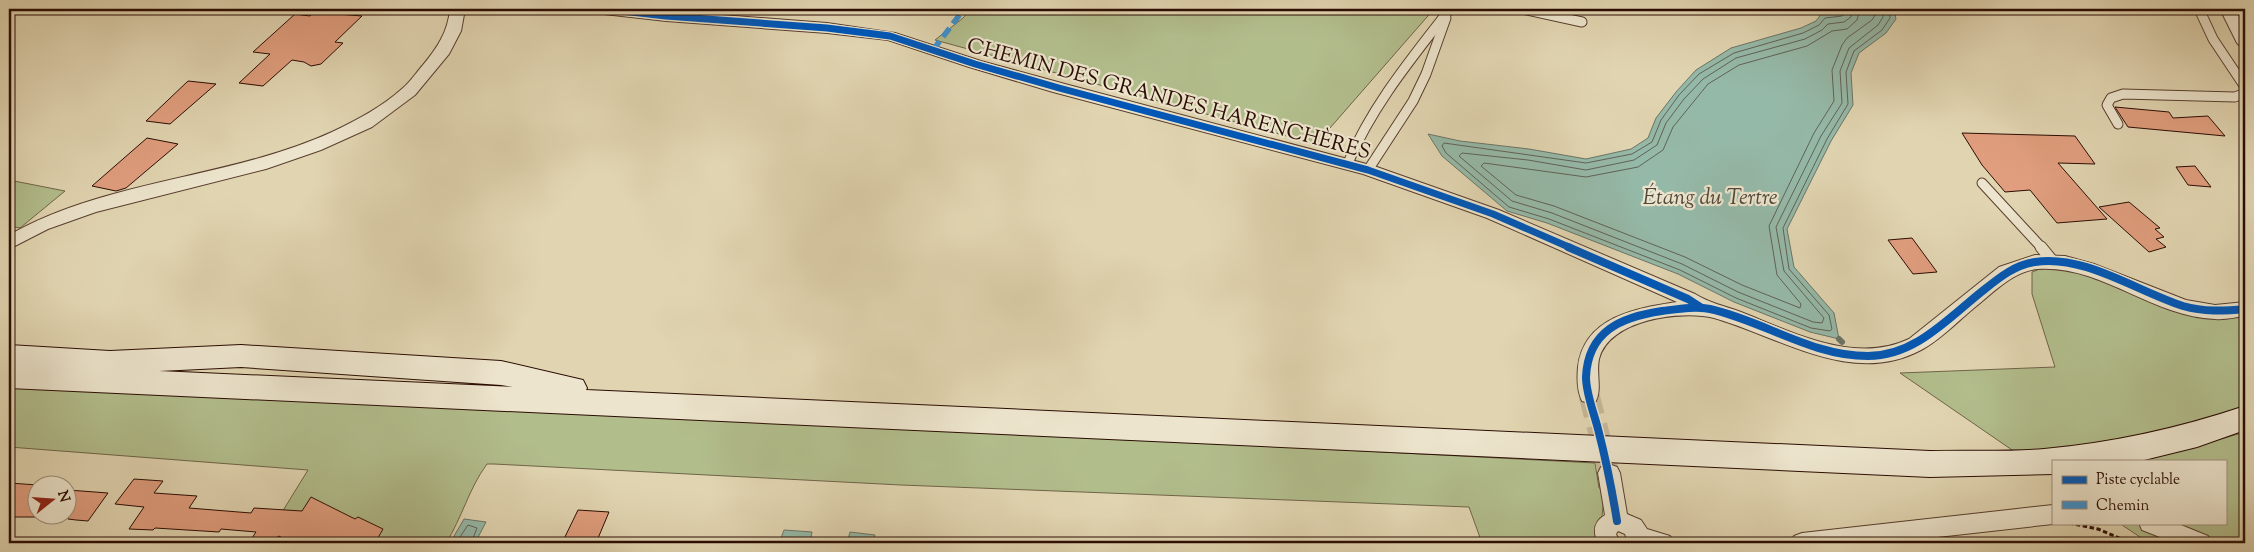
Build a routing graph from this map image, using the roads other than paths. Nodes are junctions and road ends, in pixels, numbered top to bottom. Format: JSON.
{"nodes":[{"id":1,"x":457,"y":9,"type":"edge"},
{"id":2,"x":604,"y":9,"type":"edge"},
{"id":3,"x":1452,"y":9,"type":"edge"},
{"id":4,"x":1522,"y":9,"type":"edge"},
{"id":5,"x":2199,"y":9,"type":"edge"},
{"id":6,"x":2227,"y":9,"type":"edge"},
{"id":7,"x":1582,"y":22,"type":"dead end"},
{"id":8,"x":2245,"y":43,"type":"edge"},
{"id":9,"x":2245,"y":87,"type":"edge"},
{"id":10,"x":2245,"y":93,"type":"edge"},
{"id":11,"x":2118,"y":124,"type":"dead end"},
{"id":12,"x":1348,"y":163,"type":"junction"},
{"id":13,"x":1368,"y":170,"type":"junction"},
{"id":14,"x":1982,"y":183,"type":"dead end"},
{"id":15,"x":9,"y":243,"type":"edge"},
{"id":16,"x":2054,"y":262,"type":"junction"},
{"id":17,"x":1702,"y":308,"type":"junction"},
{"id":18,"x":2245,"y":309,"type":"edge"},
{"id":19,"x":9,"y":356,"type":"edge"},
{"id":20,"x":9,"y":376,"type":"edge"},
{"id":21,"x":1589,"y":395,"type":"tunnel mouth"},
{"id":22,"x":646,"y":404,"type":"junction"},
{"id":23,"x":2245,"y":418,"type":"edge"},
{"id":24,"x":2057,"y":460,"type":"edge"},
{"id":25,"x":2052,"y":461,"type":"edge"},
{"id":26,"x":1609,"y":474,"type":"tunnel mouth"},
{"id":27,"x":2052,"y":514,"type":"edge"},
{"id":28,"x":1617,"y":521,"type":"junction"},
{"id":29,"x":2152,"y":524,"type":"edge"},
{"id":30,"x":1639,"y":540,"type":"edge"},
{"id":31,"x":1609,"y":543,"type":"edge"},
{"id":32,"x":1662,"y":543,"type":"edge"},
{"id":33,"x":1802,"y":543,"type":"edge"},
{"id":34,"x":2200,"y":543,"type":"edge"}],
"edges":[{"from":1,"to":15,"type":"street"},
{"from":2,"to":12,"type":"street","name":"CHEMIN DES GRANDES HARENCHÈRES"},
{"from":3,"to":12,"type":"lane"},
{"from":3,"to":13,"type":"lane"},
{"from":4,"to":7,"type":"lane"},
{"from":5,"to":9,"type":"lane"},
{"from":6,"to":8,"type":"street"},
{"from":10,"to":11,"type":"lane"},
{"from":12,"to":13,"type":"street","name":"CHEMIN DES GRANDES HARENCHÈRES"},
{"from":13,"to":17,"type":"street","name":"CHEMIN DES GRANDES HARENCHÈRES"},
{"from":14,"to":16,"type":"lane"},
{"from":16,"to":17,"type":"street"},
{"from":16,"to":18,"type":"street"},
{"from":17,"to":21,"type":"street"},
{"from":19,"to":22,"type":"main road"},
{"from":20,"to":22,"type":"main road"},
{"from":22,"to":25,"type":"main road"},
{"from":23,"to":24,"type":"main road"},
{"from":26,"to":28,"type":"street"},
{"from":27,"to":33,"type":"street"},
{"from":28,"to":30,"type":"street"},
{"from":28,"to":31,"type":"street"},
{"from":29,"to":34,"type":"street"},
{"from":30,"to":32,"type":"street"}]}
